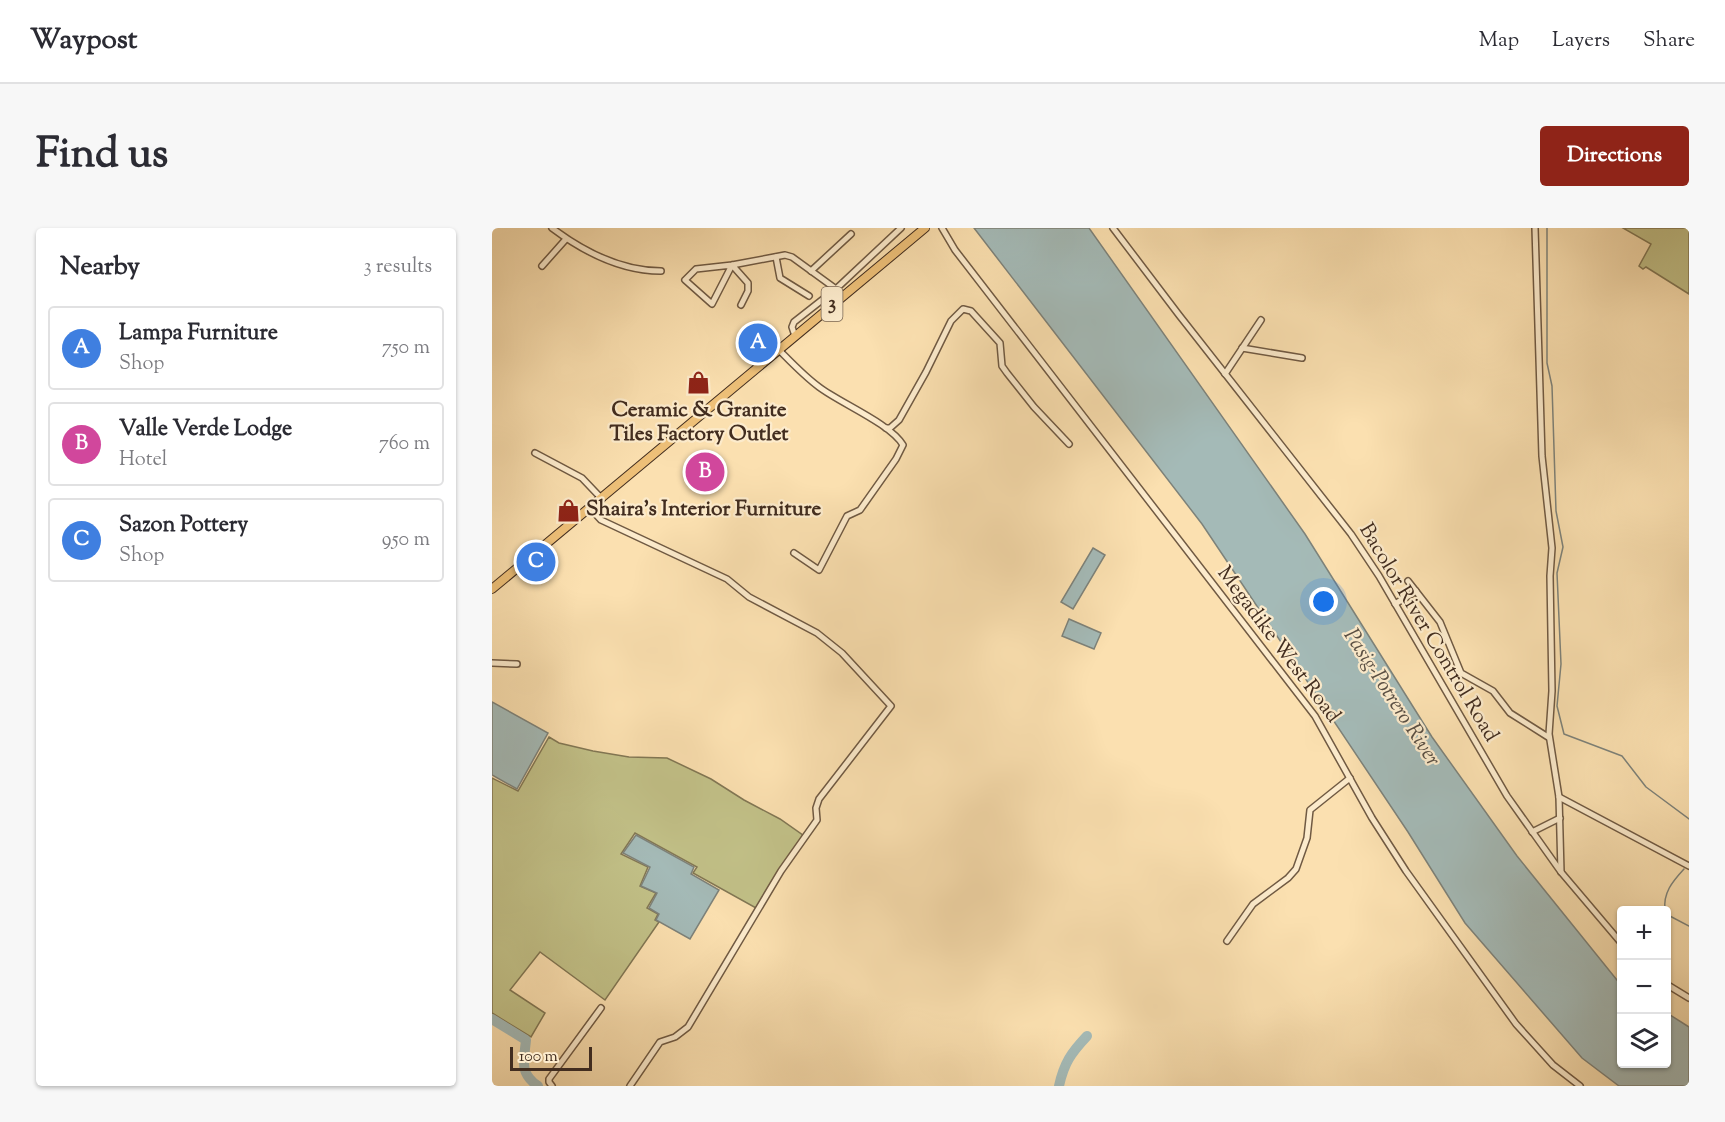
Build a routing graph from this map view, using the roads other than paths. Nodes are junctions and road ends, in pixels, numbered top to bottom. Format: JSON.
{"nodes":[{"id":1,"x":552,"y":228,"type":"edge"},
{"id":2,"x":899,"y":228,"type":"edge"},
{"id":3,"x":925,"y":228,"type":"edge"},
{"id":4,"x":942,"y":228,"type":"edge"},
{"id":5,"x":1113,"y":228,"type":"edge"},
{"id":6,"x":1535,"y":228,"type":"edge"},
{"id":7,"x":851,"y":234,"type":"dead end"},
{"id":8,"x":566,"y":239,"type":"junction"},
{"id":9,"x":776,"y":257,"type":"junction"},
{"id":10,"x":732,"y":265,"type":"junction"},
{"id":11,"x":542,"y":266,"type":"dead end"},
{"id":12,"x":661,"y":271,"type":"dead end"},
{"id":13,"x":811,"y":271,"type":"junction"},
{"id":14,"x":836,"y":289,"type":"junction"},
{"id":15,"x":809,"y":296,"type":"dead end"},
{"id":16,"x":741,"y":305,"type":"dead end"},
{"id":17,"x":1261,"y":320,"type":"dead end"},
{"id":18,"x":795,"y":336,"type":"junction"},
{"id":19,"x":1242,"y":348,"type":"junction"},
{"id":20,"x":778,"y":349,"type":"junction"},
{"id":21,"x":1302,"y":358,"type":"dead end"},
{"id":22,"x":1225,"y":374,"type":"junction"},
{"id":23,"x":884,"y":428,"type":"junction"},
{"id":24,"x":1069,"y":444,"type":"dead end"},
{"id":25,"x":535,"y":453,"type":"dead end"},
{"id":26,"x":602,"y":499,"type":"junction"},
{"id":27,"x":590,"y":508,"type":"junction"},
{"id":28,"x":794,"y":553,"type":"dead end"},
{"id":29,"x":1408,"y":580,"type":"dead end"},
{"id":30,"x":492,"y":589,"type":"edge"},
{"id":31,"x":1416,"y":591,"type":"junction"},
{"id":32,"x":1395,"y":604,"type":"junction"},
{"id":33,"x":492,"y":663,"type":"edge"},
{"id":34,"x":517,"y":664,"type":"dead end"},
{"id":35,"x":1551,"y":740,"type":"junction"},
{"id":36,"x":1350,"y":778,"type":"junction"},
{"id":37,"x":1559,"y":797,"type":"junction"},
{"id":38,"x":1560,"y":818,"type":"junction"},
{"id":39,"x":1532,"y":832,"type":"junction"},
{"id":40,"x":1689,"y":866,"type":"edge"},
{"id":41,"x":1561,"y":872,"type":"junction"},
{"id":42,"x":1617,"y":938,"type":"edge"},
{"id":43,"x":1227,"y":941,"type":"dead end"},
{"id":44,"x":1671,"y":987,"type":"edge"},
{"id":45,"x":1689,"y":998,"type":"edge"},
{"id":46,"x":601,"y":1008,"type":"dead end"},
{"id":47,"x":552,"y":1086,"type":"edge"},
{"id":48,"x":630,"y":1086,"type":"edge"},
{"id":49,"x":1580,"y":1086,"type":"edge"}],
"edges":[{"from":1,"to":8,"type":"street"},
{"from":2,"to":14,"type":"street"},
{"from":3,"to":18,"type":"highway","number":"3"},
{"from":4,"to":36,"type":"street","name":"Megadike West Road"},
{"from":5,"to":22,"type":"street","name":"Bacolor River Control Road"},
{"from":6,"to":35,"type":"street"},
{"from":7,"to":13,"type":"street"},
{"from":8,"to":11,"type":"street"},
{"from":8,"to":12,"type":"street"},
{"from":9,"to":10,"type":"street"},
{"from":9,"to":13,"type":"street"},
{"from":9,"to":15,"type":"street"},
{"from":10,"to":10,"type":"street"},
{"from":10,"to":16,"type":"street"},
{"from":13,"to":14,"type":"street"},
{"from":14,"to":18,"type":"street"},
{"from":17,"to":19,"type":"street"},
{"from":18,"to":20,"type":"highway","number":"3"},
{"from":19,"to":21,"type":"street"},
{"from":19,"to":22,"type":"street"},
{"from":20,"to":23,"type":"street"},
{"from":20,"to":26,"type":"highway","number":"3"},
{"from":22,"to":32,"type":"street","name":"Bacolor River Control Road"},
{"from":23,"to":24,"type":"street"},
{"from":23,"to":28,"type":"street"},
{"from":25,"to":26,"type":"street"},
{"from":26,"to":27,"type":"highway","number":"3"},
{"from":27,"to":30,"type":"highway","number":"3"},
{"from":27,"to":48,"type":"street"},
{"from":29,"to":31,"type":"street"},
{"from":31,"to":32,"type":"street"},
{"from":31,"to":35,"type":"street"},
{"from":32,"to":39,"type":"street","name":"Bacolor River Control Road"},
{"from":33,"to":34,"type":"street"},
{"from":35,"to":37,"type":"street"},
{"from":36,"to":43,"type":"street"},
{"from":36,"to":49,"type":"street","name":"Megadike West Road"},
{"from":37,"to":38,"type":"street"},
{"from":37,"to":40,"type":"street"},
{"from":38,"to":39,"type":"street"},
{"from":38,"to":41,"type":"street"},
{"from":39,"to":41,"type":"street","name":"Bacolor River Control Road"},
{"from":41,"to":42,"type":"street","name":"Bacolor River Control Road"},
{"from":44,"to":45,"type":"street"},
{"from":46,"to":47,"type":"street"}]}
